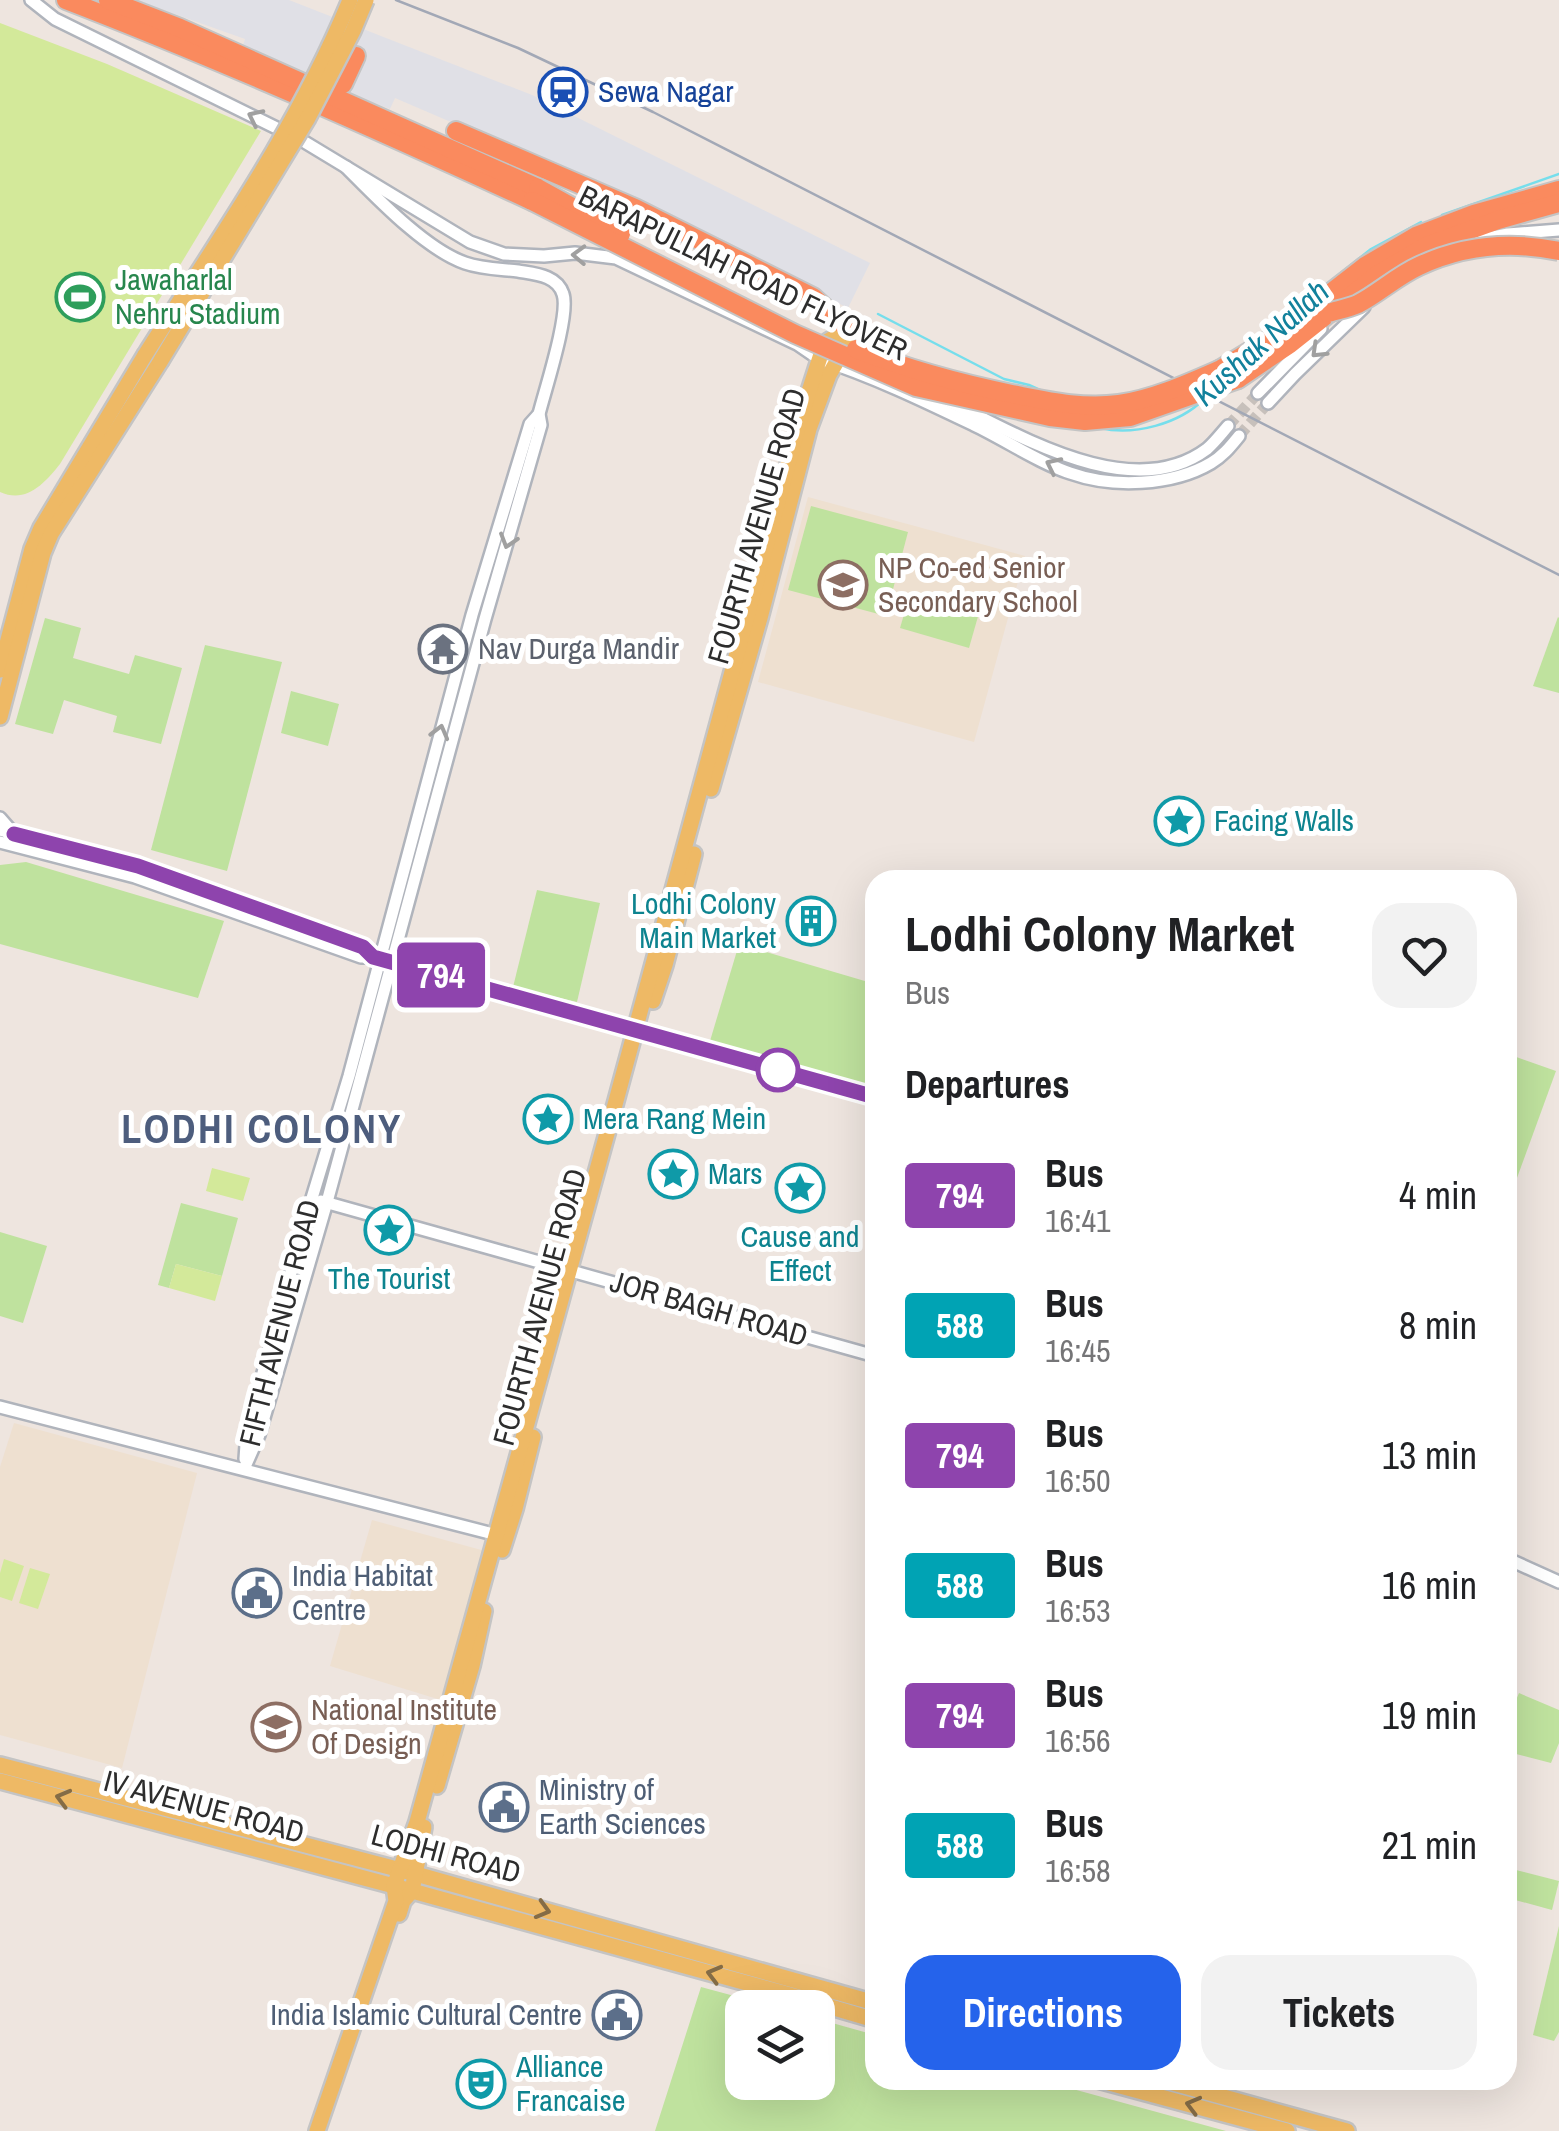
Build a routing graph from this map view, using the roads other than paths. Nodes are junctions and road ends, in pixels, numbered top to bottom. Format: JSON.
{"nodes":[{"id":1,"x":32,"y":0,"type":"edge"},
{"id":2,"x":66,"y":0,"type":"edge"},
{"id":3,"x":108,"y":0,"type":"edge"},
{"id":4,"x":350,"y":0,"type":"edge"},
{"id":5,"x":366,"y":0,"type":"edge"},
{"id":6,"x":356,"y":56,"type":"dead end"},
{"id":7,"x":343,"y":84,"type":"dead end"},
{"id":8,"x":456,"y":131,"type":"dead end"},
{"id":9,"x":471,"y":148,"type":"junction"},
{"id":10,"x":507,"y":164,"type":"junction"},
{"id":11,"x":346,"y":167,"type":"junction"},
{"id":12,"x":1559,"y":190,"type":"edge"},
{"id":13,"x":535,"y":195,"type":"junction"},
{"id":14,"x":1559,"y":203,"type":"edge"},
{"id":15,"x":1559,"y":230,"type":"edge"},
{"id":16,"x":1559,"y":248,"type":"edge"},
{"id":17,"x":1328,"y":312,"type":"junction"},
{"id":18,"x":848,"y":329,"type":"junction"},
{"id":19,"x":822,"y":352,"type":"junction"},
{"id":20,"x":153,"y":358,"type":"junction"},
{"id":21,"x":839,"y":358,"type":"junction"},
{"id":22,"x":1258,"y":394,"type":"tunnel mouth"},
{"id":23,"x":1268,"y":403,"type":"tunnel mouth"},
{"id":24,"x":1228,"y":426,"type":"tunnel mouth"},
{"id":25,"x":1239,"y":436,"type":"tunnel mouth"},
{"id":26,"x":0,"y":670,"type":"edge"},
{"id":27,"x":0,"y":717,"type":"edge"},
{"id":28,"x":0,"y":818,"type":"edge"},
{"id":29,"x":0,"y":830,"type":"edge"},
{"id":30,"x":6,"y":842,"type":"edge"},
{"id":31,"x":381,"y":959,"type":"junction"},
{"id":32,"x":639,"y":1030,"type":"junction"},
{"id":33,"x":312,"y":1198,"type":"junction"},
{"id":34,"x":327,"y":1202,"type":"junction"},
{"id":35,"x":573,"y":1270,"type":"junction"},
{"id":36,"x":865,"y":1353,"type":"edge"},
{"id":37,"x":0,"y":1407,"type":"edge"},
{"id":38,"x":244,"y":1468,"type":"junction"},
{"id":39,"x":501,"y":1536,"type":"junction"},
{"id":40,"x":1517,"y":1563,"type":"edge"},
{"id":41,"x":1559,"y":1582,"type":"edge"},
{"id":42,"x":439,"y":1759,"type":"junction"},
{"id":43,"x":0,"y":1765,"type":"edge"},
{"id":44,"x":0,"y":1781,"type":"edge"},
{"id":45,"x":416,"y":1874,"type":"junction"},
{"id":46,"x":396,"y":1878,"type":"junction"},
{"id":47,"x":412,"y":1892,"type":"junction"},
{"id":48,"x":865,"y":2000,"type":"edge"},
{"id":49,"x":865,"y":2017,"type":"edge"},
{"id":50,"x":1135,"y":2090,"type":"edge"},
{"id":51,"x":1198,"y":2090,"type":"edge"},
{"id":52,"x":318,"y":2131,"type":"edge"},
{"id":53,"x":326,"y":2131,"type":"edge"},
{"id":54,"x":1287,"y":2131,"type":"edge"},
{"id":55,"x":1347,"y":2131,"type":"edge"}],
"edges":[{"from":11,"to":1,"type":"street","one_way":true},
{"from":2,"to":13,"type":"highway","name":"BARAPULLAH ROAD FLYOVER"},
{"from":3,"to":9,"type":"highway"},
{"from":4,"to":20,"type":"main road","bridge":true},
{"from":5,"to":20,"type":"main road","bridge":true},
{"from":6,"to":7,"type":"highway"},
{"from":8,"to":9,"type":"highway"},
{"from":9,"to":10,"type":"highway","name":"BARAPULLAH ROAD FLYOVER"},
{"from":10,"to":13,"type":"highway","name":"BARAPULLAH ROAD FLYOVER"},
{"from":10,"to":18,"type":"highway"},
{"from":19,"to":11,"type":"street","one_way":true},
{"from":11,"to":31,"type":"street","name":"FIFTH AVENUE ROAD"},
{"from":12,"to":13,"type":"highway","name":"BARAPULLAH ROAD FLYOVER","bridge":true},
{"from":13,"to":17,"type":"highway","name":"BARAPULLAH ROAD FLYOVER","bridge":true},
{"from":14,"to":17,"type":"highway","name":"BARAPULLAH ROAD FLYOVER"},
{"from":15,"to":22,"type":"street"},
{"from":16,"to":17,"type":"highway","bridge":true},
{"from":16,"to":23,"type":"street","one_way":true},
{"from":18,"to":19,"type":"main road"},
{"from":18,"to":21,"type":"main road","name":"FOURTH AVENUE ROAD"},
{"from":19,"to":21,"type":"street"},
{"from":19,"to":32,"type":"main road","name":"FOURTH AVENUE ROAD"},
{"from":20,"to":26,"type":"main road"},
{"from":20,"to":27,"type":"main road"},
{"from":21,"to":24,"type":"street"},
{"from":25,"to":21,"type":"street","one_way":true},
{"from":21,"to":32,"type":"main road","name":"FOURTH AVENUE ROAD"},
{"from":28,"to":30,"type":"street"},
{"from":29,"to":30,"type":"street"},
{"from":30,"to":31,"type":"street"},
{"from":31,"to":32,"type":"street"},
{"from":31,"to":33,"type":"street","name":"FIFTH AVENUE ROAD"},
{"from":31,"to":34,"type":"street","name":"FIFTH AVENUE ROAD"},
{"from":32,"to":35,"type":"main road","name":"FOURTH AVENUE ROAD"},
{"from":33,"to":34,"type":"street","name":"JOR BAGH ROAD"},
{"from":33,"to":38,"type":"street","name":"FIFTH AVENUE ROAD"},
{"from":34,"to":35,"type":"street","name":"JOR BAGH ROAD"},
{"from":34,"to":38,"type":"street","name":"FIFTH AVENUE ROAD"},
{"from":35,"to":36,"type":"street","name":"JOR BAGH ROAD"},
{"from":35,"to":39,"type":"main road","name":"FOURTH AVENUE ROAD"},
{"from":37,"to":38,"type":"street"},
{"from":38,"to":39,"type":"street"},
{"from":39,"to":42,"type":"main road","name":"FOURTH AVENUE ROAD"},
{"from":40,"to":41,"type":"street"},
{"from":42,"to":45,"type":"main road","name":"FOURTH AVENUE ROAD"},
{"from":42,"to":46,"type":"main road","name":"FOURTH AVENUE ROAD"},
{"from":43,"to":46,"type":"main road","name":"LODHI ROAD"},
{"from":46,"to":44,"type":"main road","name":"IV AVENUE ROAD","one_way":true},
{"from":45,"to":46,"type":"main road","name":"LODHI ROAD"},
{"from":45,"to":47,"type":"main road","name":"FOURTH AVENUE ROAD"},
{"from":45,"to":48,"type":"main road","name":"LODHI ROAD","one_way":true},
{"from":46,"to":47,"type":"main road","name":"LODHI ROAD"},
{"from":46,"to":52,"type":"main road","name":"FOURTH AVENUE ROAD"},
{"from":49,"to":47,"type":"main road","name":"LODHI ROAD","one_way":true},
{"from":47,"to":53,"type":"main road","name":"FOURTH AVENUE ROAD"},
{"from":54,"to":50,"type":"main road","one_way":true},
{"from":51,"to":55,"type":"main road"}]}
